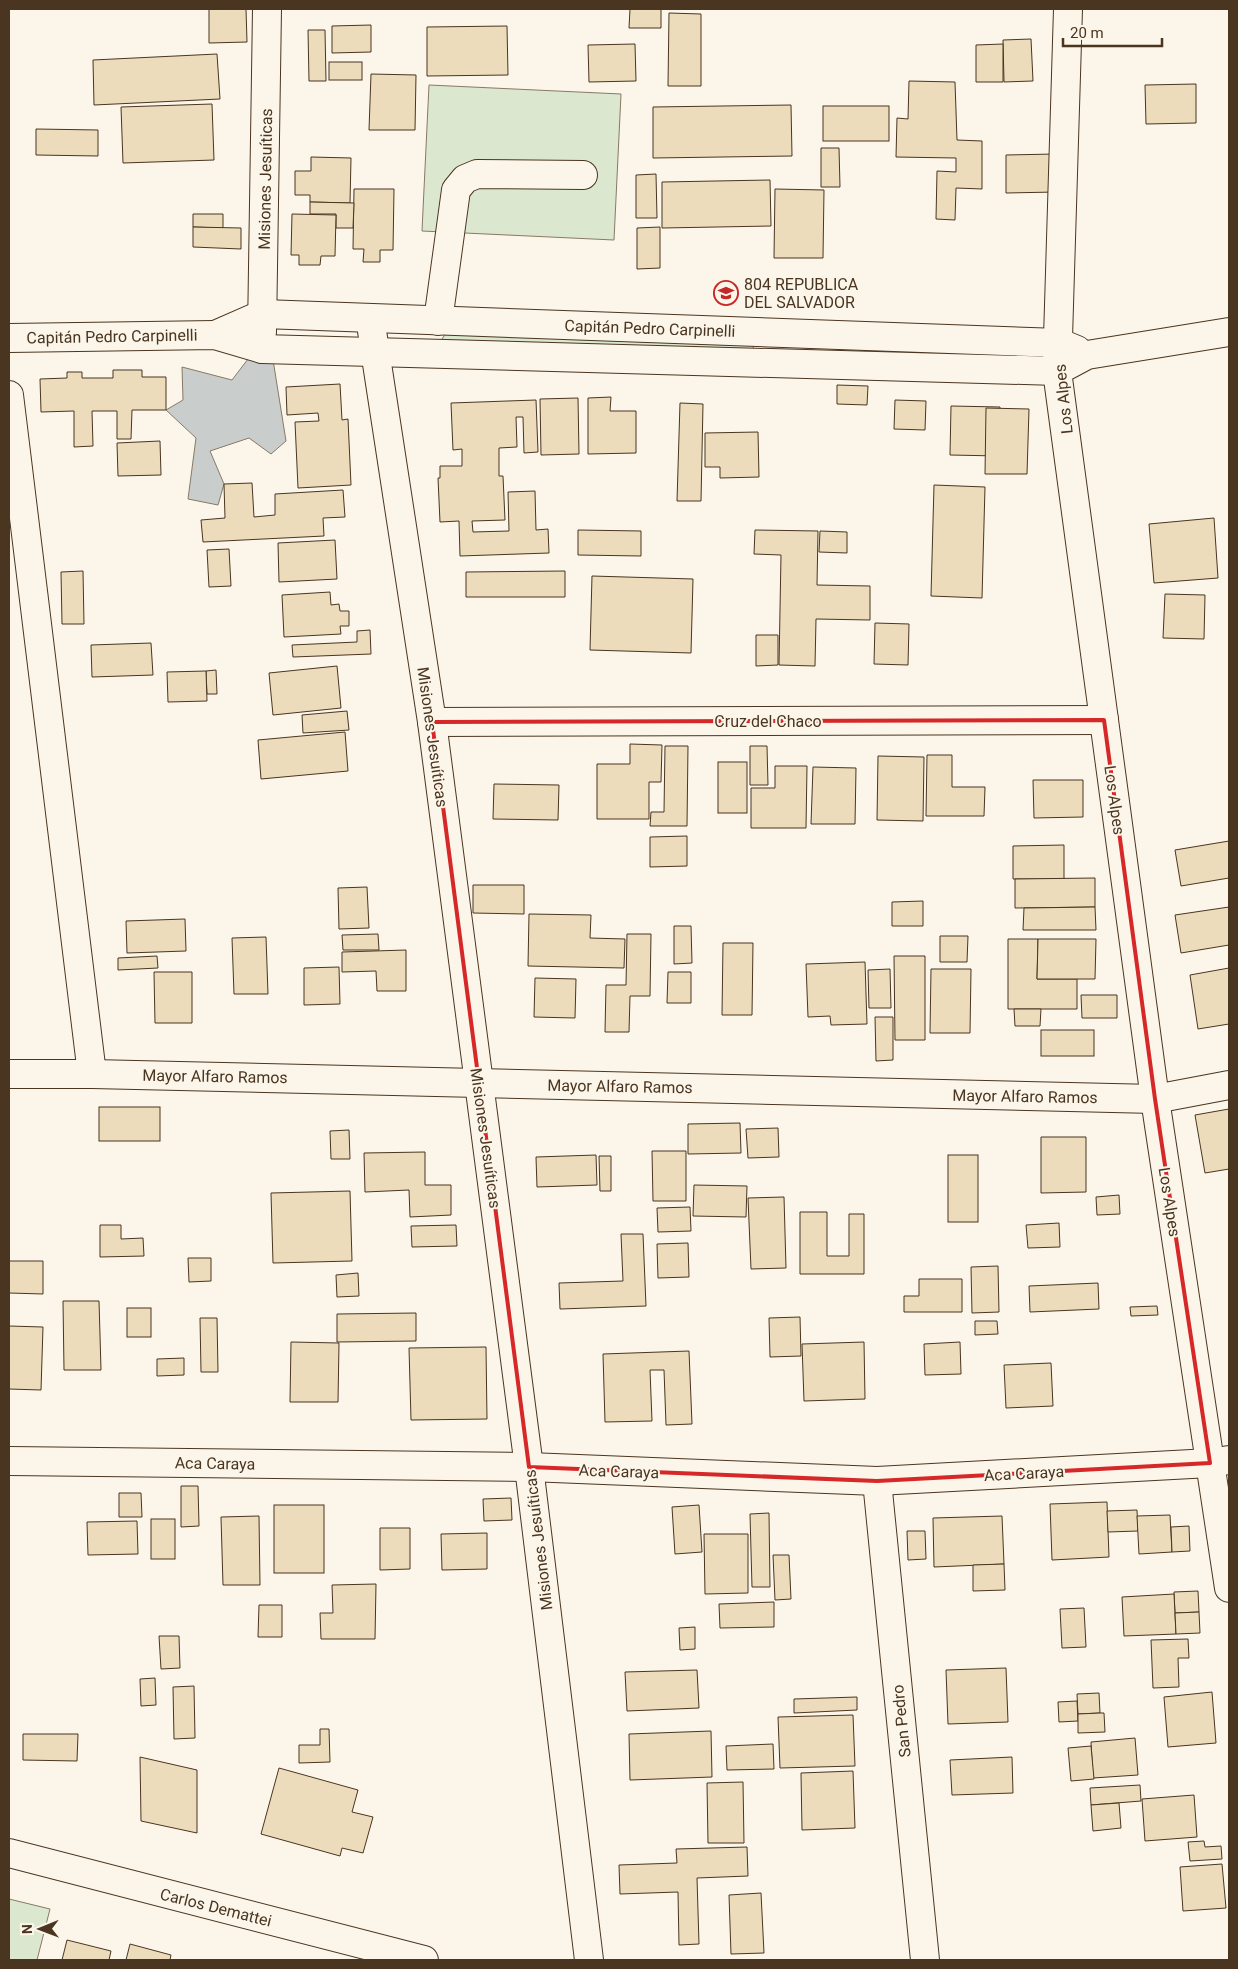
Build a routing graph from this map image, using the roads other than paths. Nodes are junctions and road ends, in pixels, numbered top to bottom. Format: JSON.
{"nodes":[{"id":1,"x":267,"y":9,"type":"edge"},
{"id":2,"x":1068,"y":9,"type":"edge"},
{"id":3,"x":583,"y":175,"type":"dead end"},
{"id":4,"x":263,"y":314,"type":"junction"},
{"id":5,"x":370,"y":318,"type":"junction"},
{"id":6,"x":438,"y":321,"type":"junction"},
{"id":7,"x":1229,"y":332,"type":"edge"},
{"id":8,"x":215,"y":334,"type":"junction"},
{"id":9,"x":798,"y":334,"type":"junction"},
{"id":10,"x":9,"y":338,"type":"edge"},
{"id":11,"x":1060,"y":343,"type":"junction"},
{"id":12,"x":262,"y":349,"type":"junction"},
{"id":13,"x":374,"y":353,"type":"junction"},
{"id":14,"x":1087,"y":354,"type":"junction"},
{"id":15,"x":796,"y":364,"type":"junction"},
{"id":16,"x":1058,"y":371,"type":"junction"},
{"id":17,"x":9,"y":395,"type":"edge"},
{"id":18,"x":1104,"y":720,"type":"junction"},
{"id":19,"x":432,"y":722,"type":"junction"},
{"id":20,"x":9,"y":1074,"type":"edge"},
{"id":21,"x":92,"y":1074,"type":"junction"},
{"id":22,"x":478,"y":1082,"type":"junction"},
{"id":23,"x":1229,"y":1085,"type":"edge"},
{"id":24,"x":1155,"y":1099,"type":"junction"},
{"id":25,"x":9,"y":1461,"type":"edge"},
{"id":26,"x":1220,"y":1461,"type":"edge"},
{"id":27,"x":529,"y":1467,"type":"junction"},
{"id":28,"x":877,"y":1481,"type":"junction"},
{"id":29,"x":1229,"y":1588,"type":"edge"},
{"id":30,"x":9,"y":1853,"type":"edge"},
{"id":31,"x":424,"y":1960,"type":"edge"},
{"id":32,"x":588,"y":1960,"type":"edge"},
{"id":33,"x":925,"y":1960,"type":"edge"}],
"edges":[{"from":1,"to":4,"type":"street","name":"Misiones Jesuíticas"},
{"from":2,"to":11,"type":"street","name":"Los Alpes"},
{"from":3,"to":6,"type":"street"},
{"from":4,"to":5,"type":"street","name":"Capitán Pedro Carpinelli"},
{"from":4,"to":8,"type":"street","name":"Capitán Pedro Carpinelli"},
{"from":4,"to":12,"type":"street","name":"Misiones Jesuíticas"},
{"from":5,"to":6,"type":"street","name":"Capitán Pedro Carpinelli"},
{"from":5,"to":13,"type":"street","name":"Misiones Jesuíticas"},
{"from":6,"to":9,"type":"street","name":"Capitán Pedro Carpinelli"},
{"from":7,"to":14,"type":"street"},
{"from":8,"to":10,"type":"street","name":"Capitán Pedro Carpinelli"},
{"from":8,"to":12,"type":"street","name":"Capitán Pedro Carpinelli"},
{"from":9,"to":11,"type":"street","name":"Capitán Pedro Carpinelli"},
{"from":9,"to":15,"type":"street"},
{"from":11,"to":14,"type":"street","name":"Capitán Pedro Carpinelli"},
{"from":11,"to":16,"type":"street","name":"Los Alpes"},
{"from":12,"to":13,"type":"street","name":"Capitán Pedro Carpinelli"},
{"from":13,"to":15,"type":"street","name":"Capitán Pedro Carpinelli"},
{"from":13,"to":19,"type":"street","name":"Misiones Jesuíticas"},
{"from":14,"to":16,"type":"street"},
{"from":15,"to":16,"type":"street","name":"Capitán Pedro Carpinelli"},
{"from":16,"to":18,"type":"street","name":"Los Alpes"},
{"from":17,"to":21,"type":"street"},
{"from":18,"to":19,"type":"street","name":"Cruz del Chaco"},
{"from":18,"to":24,"type":"street","name":"Los Alpes"},
{"from":19,"to":22,"type":"street","name":"Misiones Jesuíticas"},
{"from":20,"to":21,"type":"street","name":"Mayor Alfaro Ramos"},
{"from":21,"to":22,"type":"street","name":"Mayor Alfaro Ramos"},
{"from":22,"to":24,"type":"street","name":"Mayor Alfaro Ramos"},
{"from":22,"to":27,"type":"street","name":"Misiones Jesuíticas"},
{"from":23,"to":24,"type":"street","name":"Mayor Alfaro Ramos"},
{"from":24,"to":26,"type":"street","name":"Los Alpes"},
{"from":25,"to":27,"type":"street","name":"Aca Caraya"},
{"from":26,"to":28,"type":"street","name":"Aca Caraya"},
{"from":26,"to":29,"type":"street","name":"Los Alpes"},
{"from":27,"to":28,"type":"street","name":"Aca Caraya"},
{"from":27,"to":32,"type":"street","name":"Misiones Jesuíticas"},
{"from":28,"to":33,"type":"street","name":"San Pedro"},
{"from":30,"to":31,"type":"street","name":"Carlos Demattei"}]}
